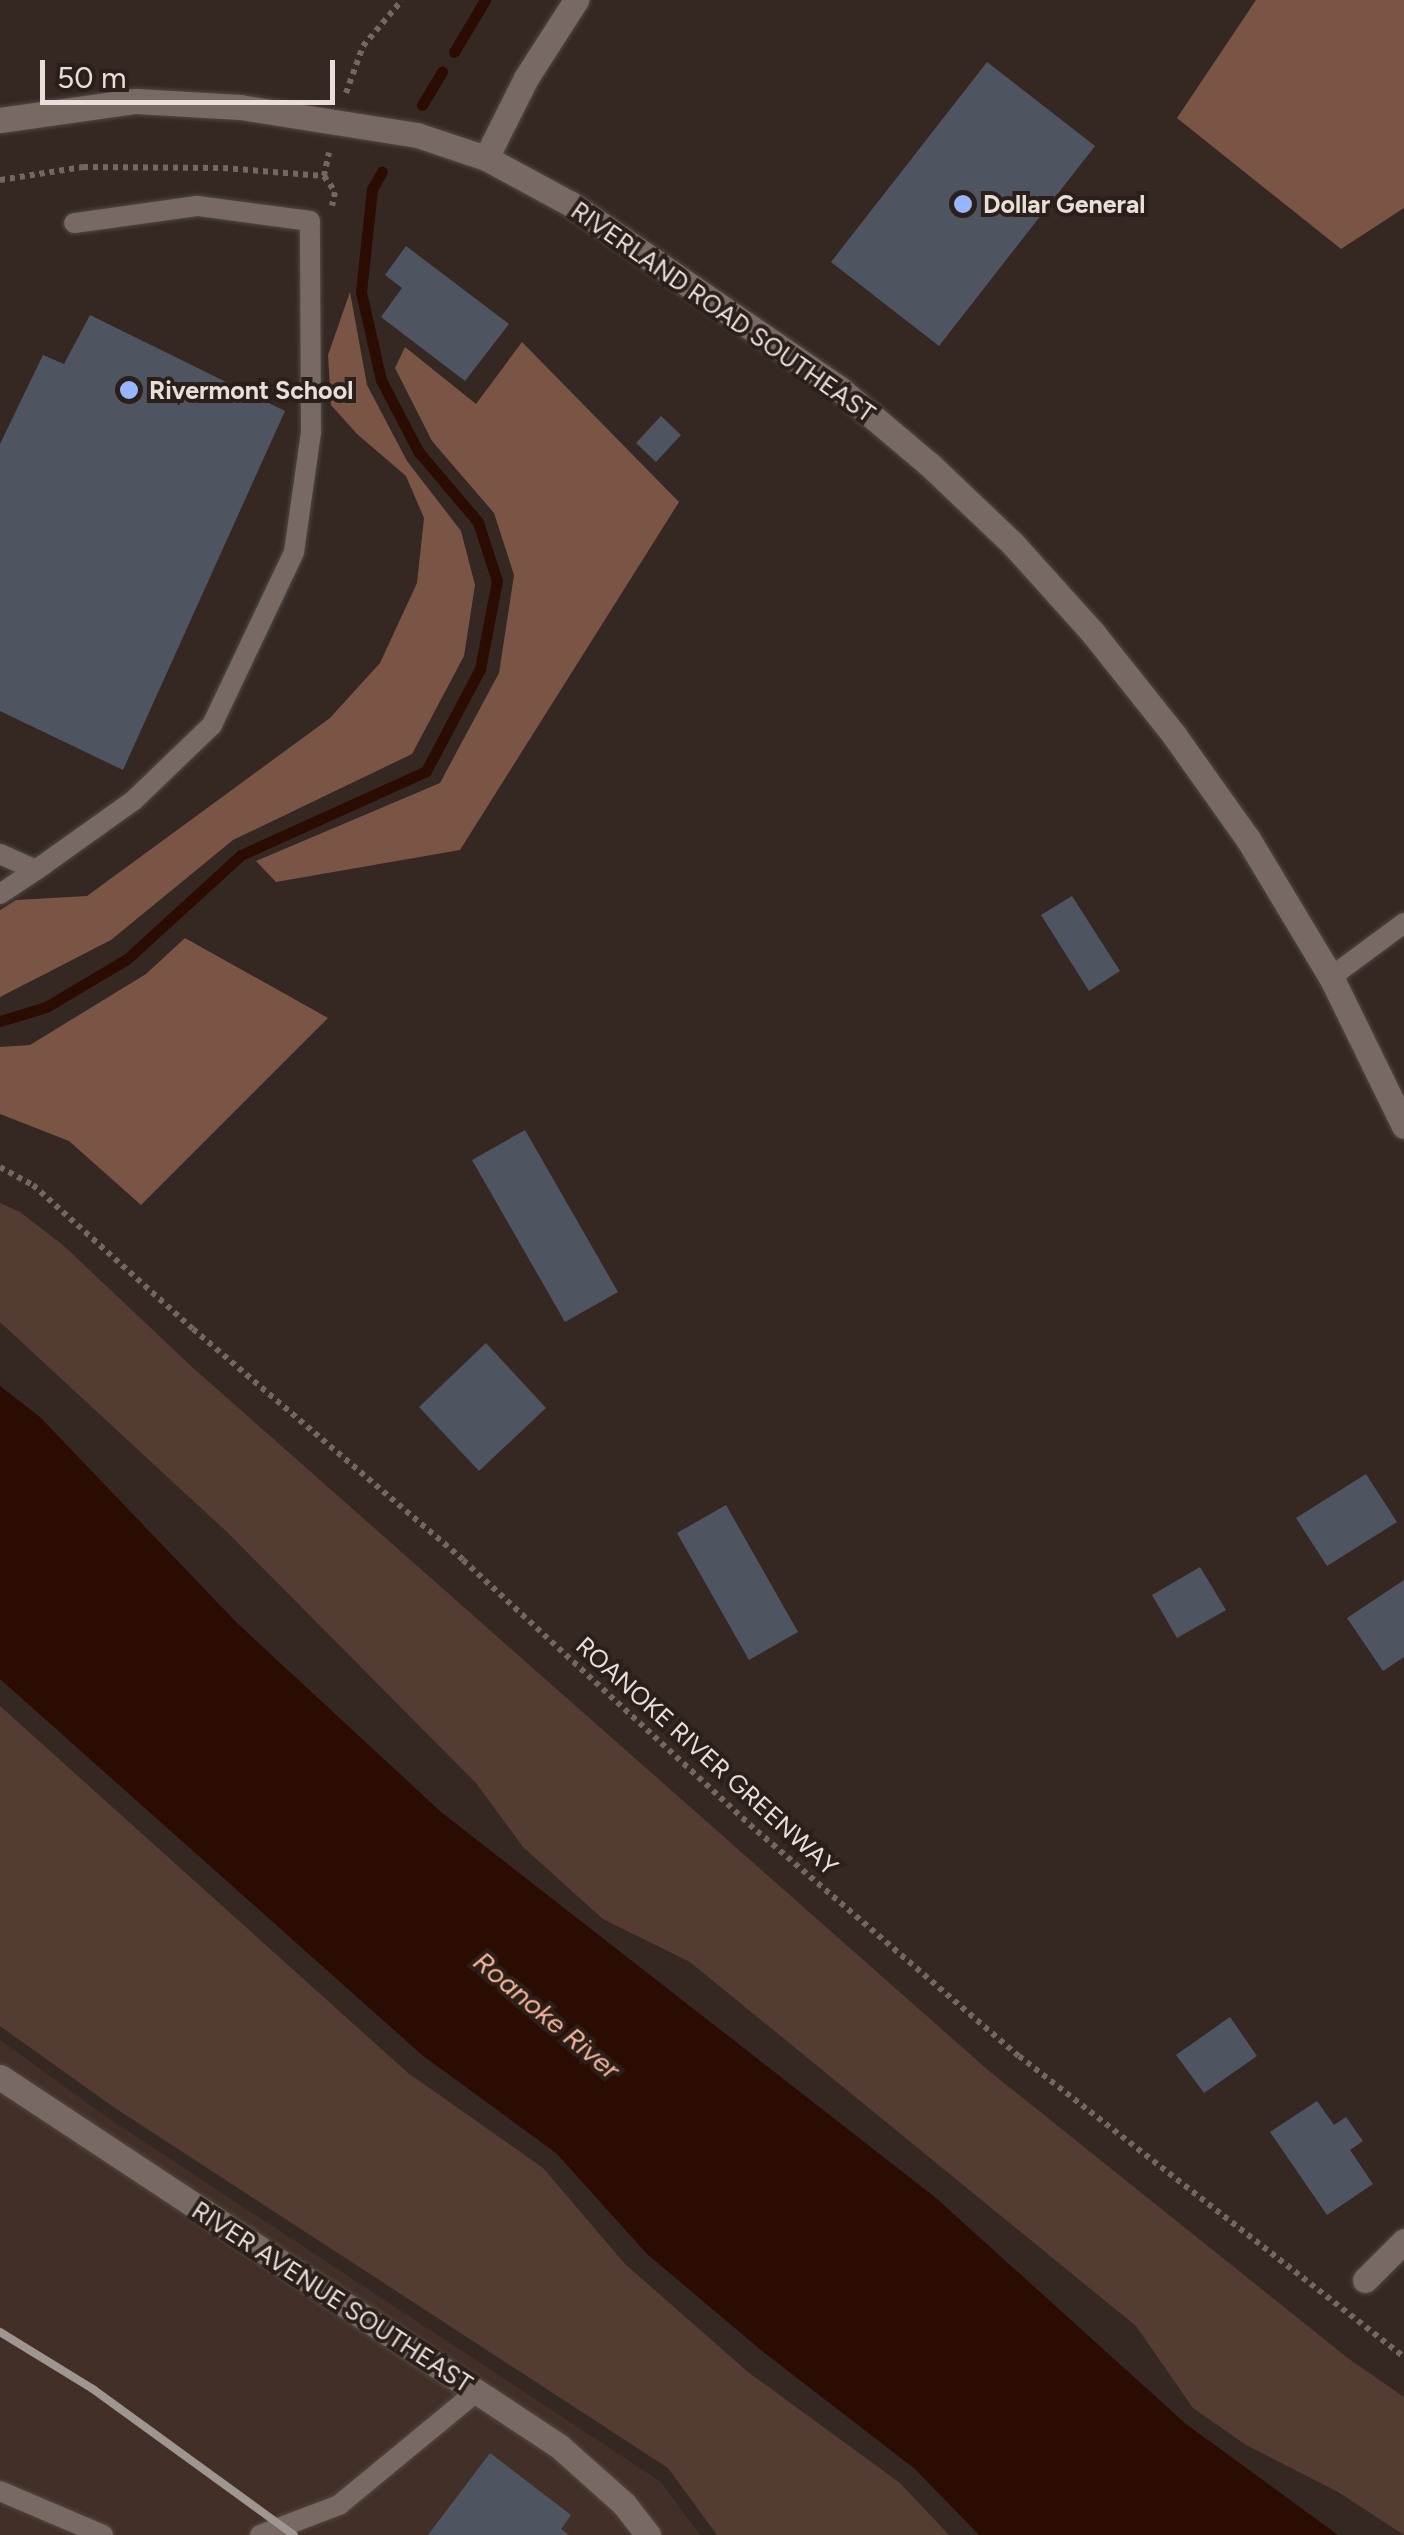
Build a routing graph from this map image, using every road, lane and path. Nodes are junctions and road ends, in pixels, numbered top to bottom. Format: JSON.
{"nodes":[{"id":1,"x":402,"y":0,"type":"edge"},
{"id":2,"x":576,"y":0,"type":"edge"},
{"id":3,"x":348,"y":88,"type":"dead end"},
{"id":4,"x":0,"y":120,"type":"edge"},
{"id":5,"x":486,"y":158,"type":"junction"},
{"id":6,"x":324,"y":176,"type":"dead end"},
{"id":7,"x":0,"y":180,"type":"edge"},
{"id":8,"x":74,"y":223,"type":"dead end"},
{"id":9,"x":0,"y":854,"type":"edge"},
{"id":10,"x":36,"y":870,"type":"junction"},
{"id":11,"x":0,"y":894,"type":"edge"},
{"id":12,"x":1404,"y":922,"type":"edge"},
{"id":13,"x":1330,"y":977,"type":"junction"},
{"id":14,"x":1404,"y":1126,"type":"edge"},
{"id":15,"x":0,"y":1167,"type":"edge"},
{"id":16,"x":0,"y":2077,"type":"edge"},
{"id":17,"x":1404,"y":2240,"type":"edge"},
{"id":18,"x":1365,"y":2280,"type":"dead end"},
{"id":19,"x":1404,"y":2357,"type":"edge"},
{"id":20,"x":476,"y":2392,"type":"junction"},
{"id":21,"x":0,"y":2492,"type":"edge"},
{"id":22,"x":103,"y":2535,"type":"edge"},
{"id":23,"x":260,"y":2535,"type":"edge"},
{"id":24,"x":648,"y":2535,"type":"edge"}],
"edges":[{"from":1,"to":3,"type":"path"},
{"from":2,"to":5,"type":"main road"},
{"from":4,"to":5,"type":"main road","name":"RIVERLAND ROAD SOUTHEAST"},
{"from":5,"to":13,"type":"main road","name":"RIVERLAND ROAD SOUTHEAST"},
{"from":6,"to":7,"type":"path"},
{"from":8,"to":10,"type":"lane"},
{"from":9,"to":10,"type":"lane"},
{"from":10,"to":11,"type":"lane"},
{"from":12,"to":13,"type":"lane"},
{"from":13,"to":14,"type":"main road","name":"RIVERLAND ROAD SOUTHEAST"},
{"from":15,"to":19,"type":"path","name":"ROANOKE RIVER GREENWAY"},
{"from":16,"to":20,"type":"main road","name":"RIVER AVENUE SOUTHEAST"},
{"from":17,"to":18,"type":"main road"},
{"from":20,"to":23,"type":"lane"},
{"from":20,"to":24,"type":"main road","name":"RIVER AVENUE SOUTHEAST"},
{"from":21,"to":22,"type":"lane"}]}
